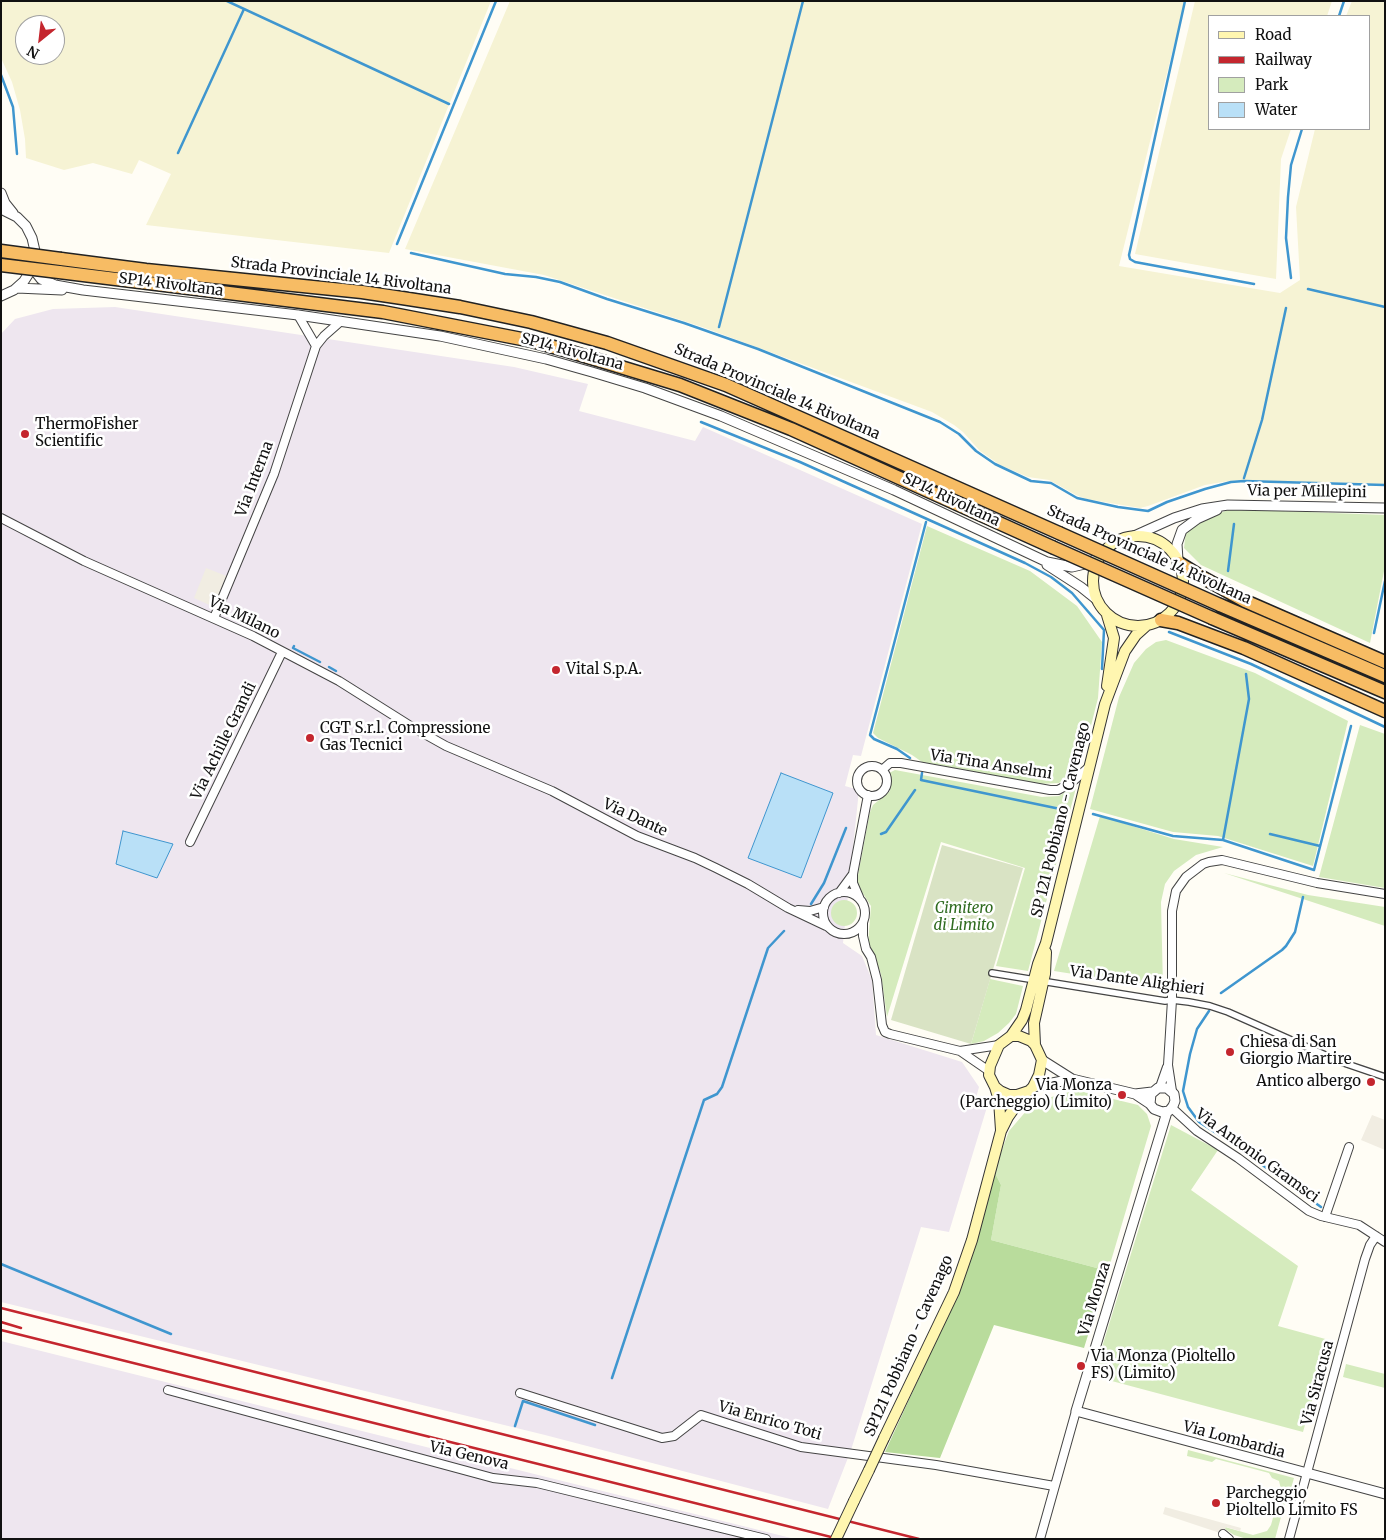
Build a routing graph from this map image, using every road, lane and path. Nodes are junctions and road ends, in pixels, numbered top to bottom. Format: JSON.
{"nodes":[{"id":1,"x":1,"y":194,"type":"edge"},
{"id":2,"x":1,"y":209,"type":"edge"},
{"id":3,"x":15,"y":215,"type":"junction"},
{"id":4,"x":1,"y":251,"type":"edge"},
{"id":5,"x":33,"y":264,"type":"junction"},
{"id":6,"x":1,"y":265,"type":"edge"},
{"id":7,"x":60,"y":265,"type":"junction"},
{"id":8,"x":17,"y":288,"type":"junction"},
{"id":9,"x":83,"y":290,"type":"junction"},
{"id":10,"x":1,"y":296,"type":"edge"},
{"id":11,"x":298,"y":315,"type":"junction"},
{"id":12,"x":341,"y":321,"type":"junction"},
{"id":13,"x":316,"y":346,"type":"junction"},
{"id":14,"x":1228,"y":505,"type":"junction"},
{"id":15,"x":1385,"y":508,"type":"edge"},
{"id":16,"x":1,"y":518,"type":"edge"},
{"id":17,"x":1134,"y":536,"type":"junction"},
{"id":18,"x":1024,"y":551,"type":"junction"},
{"id":19,"x":1099,"y":558,"type":"junction"},
{"id":20,"x":1179,"y":562,"type":"junction"},
{"id":21,"x":1096,"y":599,"type":"junction"},
{"id":22,"x":1107,"y":615,"type":"junction"},
{"id":23,"x":214,"y":618,"type":"junction"},
{"id":24,"x":1161,"y":620,"type":"junction"},
{"id":25,"x":1146,"y":626,"type":"junction"},
{"id":26,"x":282,"y":652,"type":"junction"},
{"id":27,"x":1385,"y":662,"type":"edge"},
{"id":28,"x":1385,"y":676,"type":"edge"},
{"id":29,"x":1385,"y":692,"type":"edge"},
{"id":30,"x":1105,"y":704,"type":"junction"},
{"id":31,"x":1385,"y":711,"type":"edge"},
{"id":32,"x":468,"y":756,"type":"joint"},
{"id":33,"x":1090,"y":766,"type":"junction"},
{"id":34,"x":882,"y":770,"type":"junction"},
{"id":35,"x":868,"y":795,"type":"junction"},
{"id":36,"x":190,"y":842,"type":"dead end"},
{"id":37,"x":853,"y":874,"type":"junction"},
{"id":38,"x":839,"y":893,"type":"junction"},
{"id":39,"x":1385,"y":894,"type":"edge"},
{"id":40,"x":859,"y":899,"type":"junction"},
{"id":41,"x":824,"y":907,"type":"junction"},
{"id":42,"x":788,"y":908,"type":"junction"},
{"id":43,"x":863,"y":922,"type":"junction"},
{"id":44,"x":826,"y":926,"type":"junction"},
{"id":45,"x":848,"y":934,"type":"junction"},
{"id":46,"x":866,"y":949,"type":"junction"},
{"id":47,"x":992,"y":973,"type":"dead end"},
{"id":48,"x":1039,"y":980,"type":"junction"},
{"id":49,"x":1172,"y":1000,"type":"junction"},
{"id":50,"x":1011,"y":1036,"type":"junction"},
{"id":51,"x":999,"y":1045,"type":"junction"},
{"id":52,"x":1035,"y":1045,"type":"junction"},
{"id":53,"x":960,"y":1051,"type":"junction"},
{"id":54,"x":1042,"y":1060,"type":"junction"},
{"id":55,"x":1168,"y":1065,"type":"junction"},
{"id":56,"x":989,"y":1071,"type":"junction"},
{"id":57,"x":1385,"y":1077,"type":"edge"},
{"id":58,"x":1072,"y":1079,"type":"junction"},
{"id":59,"x":995,"y":1086,"type":"junction"},
{"id":60,"x":1156,"y":1089,"type":"junction"},
{"id":61,"x":1029,"y":1090,"type":"junction"},
{"id":62,"x":1172,"y":1091,"type":"junction"},
{"id":63,"x":1135,"y":1094,"type":"junction"},
{"id":64,"x":1150,"y":1104,"type":"junction"},
{"id":65,"x":1166,"y":1110,"type":"junction"},
{"id":66,"x":1001,"y":1131,"type":"junction"},
{"id":67,"x":1349,"y":1147,"type":"dead end"},
{"id":68,"x":1325,"y":1217,"type":"junction"},
{"id":69,"x":1376,"y":1236,"type":"junction"},
{"id":70,"x":1385,"y":1242,"type":"edge"},
{"id":71,"x":168,"y":1390,"type":"dead end"},
{"id":72,"x":520,"y":1393,"type":"dead end"},
{"id":73,"x":1076,"y":1411,"type":"junction"},
{"id":74,"x":1307,"y":1474,"type":"junction"},
{"id":75,"x":1054,"y":1486,"type":"junction"},
{"id":76,"x":1385,"y":1494,"type":"edge"},
{"id":77,"x":766,"y":1539,"type":"edge"},
{"id":78,"x":836,"y":1539,"type":"edge"},
{"id":79,"x":1040,"y":1539,"type":"edge"},
{"id":80,"x":1289,"y":1539,"type":"edge"}],
"edges":[{"from":1,"to":3,"type":"street"},
{"from":2,"to":3,"type":"street"},
{"from":3,"to":5,"type":"street"},
{"from":4,"to":7,"type":"highway","name":"Strada Provinciale 14 Rivoltana","bridge":true},
{"from":5,"to":8,"type":"street","name":"SP14 Rivoltana"},
{"from":5,"to":9,"type":"street","name":"SP14 Rivoltana"},
{"from":6,"to":7,"type":"highway","name":"Strada Provinciale 14 Rivoltana","bridge":true},
{"from":7,"to":28,"type":"highway","name":"Strada Provinciale 14 Rivoltana","bridge":true},
{"from":7,"to":29,"type":"highway","name":"Strada Provinciale 14 Rivoltana","bridge":true},
{"from":8,"to":9,"type":"street","name":"SP14 Rivoltana"},
{"from":8,"to":10,"type":"street","name":"SP14 Rivoltana"},
{"from":9,"to":11,"type":"street","name":"SP14 Rivoltana"},
{"from":11,"to":12,"type":"street","name":"SP14 Rivoltana"},
{"from":11,"to":13,"type":"street"},
{"from":12,"to":13,"type":"street","name":"Via Interna"},
{"from":12,"to":18,"type":"street","name":"SP14 Rivoltana"},
{"from":13,"to":23,"type":"street","name":"Via Interna"},
{"from":14,"to":15,"type":"street","name":"Via per Millepini"},
{"from":14,"to":17,"type":"street","name":"Via per Millepini"},
{"from":14,"to":20,"type":"street","name":"Via per Millepini"},
{"from":16,"to":23,"type":"street","name":"Via Milano"},
{"from":17,"to":19,"type":"main road","name":"SP14 Rivoltana"},
{"from":17,"to":20,"type":"main road"},
{"from":18,"to":19,"type":"street","name":"SP14 Rivoltana"},
{"from":18,"to":21,"type":"street","name":"SP14 Rivoltana"},
{"from":19,"to":21,"type":"main road","name":"SP14 Rivoltana"},
{"from":20,"to":24,"type":"main road"},
{"from":20,"to":27,"type":"highway"},
{"from":21,"to":22,"type":"main road","name":"SP14 Rivoltana"},
{"from":22,"to":25,"type":"main road"},
{"from":22,"to":30,"type":"main road","name":"SP 121 Pobbiano - Cavenago"},
{"from":23,"to":26,"type":"street","name":"Via Milano"},
{"from":24,"to":25,"type":"main road"},
{"from":24,"to":31,"type":"highway"},
{"from":25,"to":30,"type":"main road","name":"SP 121 Pobbiano - Cavenago"},
{"from":26,"to":32,"type":"street","name":"Via Milano"},
{"from":26,"to":36,"type":"street","name":"Via Achille Grandi"},
{"from":30,"to":33,"type":"main road","name":"SP 121 Pobbiano - Cavenago"},
{"from":32,"to":42,"type":"street","name":"Via Dante"},
{"from":33,"to":34,"type":"street","name":"Via Tina Anselmi"},
{"from":33,"to":48,"type":"main road","name":"SP 121 Pobbiano - Cavenago"},
{"from":34,"to":35,"type":"street"},
{"from":34,"to":35,"type":"street","name":"Via Tina Anselmi"},
{"from":35,"to":37,"type":"street"},
{"from":37,"to":38,"type":"street"},
{"from":37,"to":40,"type":"street"},
{"from":38,"to":40,"type":"street"},
{"from":38,"to":41,"type":"street"},
{"from":39,"to":49,"type":"street"},
{"from":40,"to":43,"type":"street"},
{"from":41,"to":42,"type":"street"},
{"from":41,"to":44,"type":"street"},
{"from":42,"to":44,"type":"street"},
{"from":43,"to":45,"type":"street"},
{"from":43,"to":46,"type":"street"},
{"from":44,"to":45,"type":"street"},
{"from":45,"to":46,"type":"street"},
{"from":46,"to":53,"type":"street"},
{"from":47,"to":48,"type":"street","name":"Via Dante Alighieri"},
{"from":48,"to":49,"type":"street","name":"Via Dante Alighieri"},
{"from":48,"to":50,"type":"main road"},
{"from":48,"to":52,"type":"main road"},
{"from":49,"to":55,"type":"street"},
{"from":49,"to":57,"type":"street","name":"Via Dante Alighieri"},
{"from":50,"to":51,"type":"main road"},
{"from":50,"to":52,"type":"main road"},
{"from":51,"to":53,"type":"street"},
{"from":51,"to":56,"type":"main road"},
{"from":52,"to":54,"type":"main road"},
{"from":53,"to":56,"type":"street"},
{"from":54,"to":58,"type":"street"},
{"from":54,"to":61,"type":"main road"},
{"from":55,"to":60,"type":"street"},
{"from":55,"to":62,"type":"street"},
{"from":56,"to":59,"type":"main road"},
{"from":58,"to":61,"type":"street"},
{"from":58,"to":63,"type":"street"},
{"from":59,"to":61,"type":"main road"},
{"from":59,"to":66,"type":"main road","name":"SP121 Pobbiano - Cavenago"},
{"from":60,"to":62,"type":"street"},
{"from":60,"to":63,"type":"street"},
{"from":60,"to":64,"type":"street"},
{"from":61,"to":66,"type":"main road","name":"SP121 Pobbiano - Cavenago"},
{"from":62,"to":65,"type":"street"},
{"from":63,"to":64,"type":"street"},
{"from":64,"to":65,"type":"street"},
{"from":65,"to":68,"type":"street","name":"Via Antonio Gramsci"},
{"from":65,"to":73,"type":"street","name":"Via Monza"},
{"from":66,"to":78,"type":"main road","name":"SP121 Pobbiano - Cavenago","bridge":true},
{"from":67,"to":68,"type":"street"},
{"from":68,"to":69,"type":"street","name":"Via Antonio Gramsci"},
{"from":69,"to":70,"type":"street","name":"Via Antonio Gramsci"},
{"from":69,"to":74,"type":"street","name":"Via Siracusa"},
{"from":71,"to":77,"type":"street","name":"Via Genova"},
{"from":72,"to":75,"type":"street","name":"Via Enrico Toti"},
{"from":73,"to":74,"type":"street","name":"Via Lombardia"},
{"from":73,"to":75,"type":"street","name":"Via Monza"},
{"from":74,"to":76,"type":"street","name":"Via Lombardia"},
{"from":74,"to":80,"type":"street","name":"Via Siracusa"},
{"from":75,"to":79,"type":"street","name":"Via Monza"}]}
